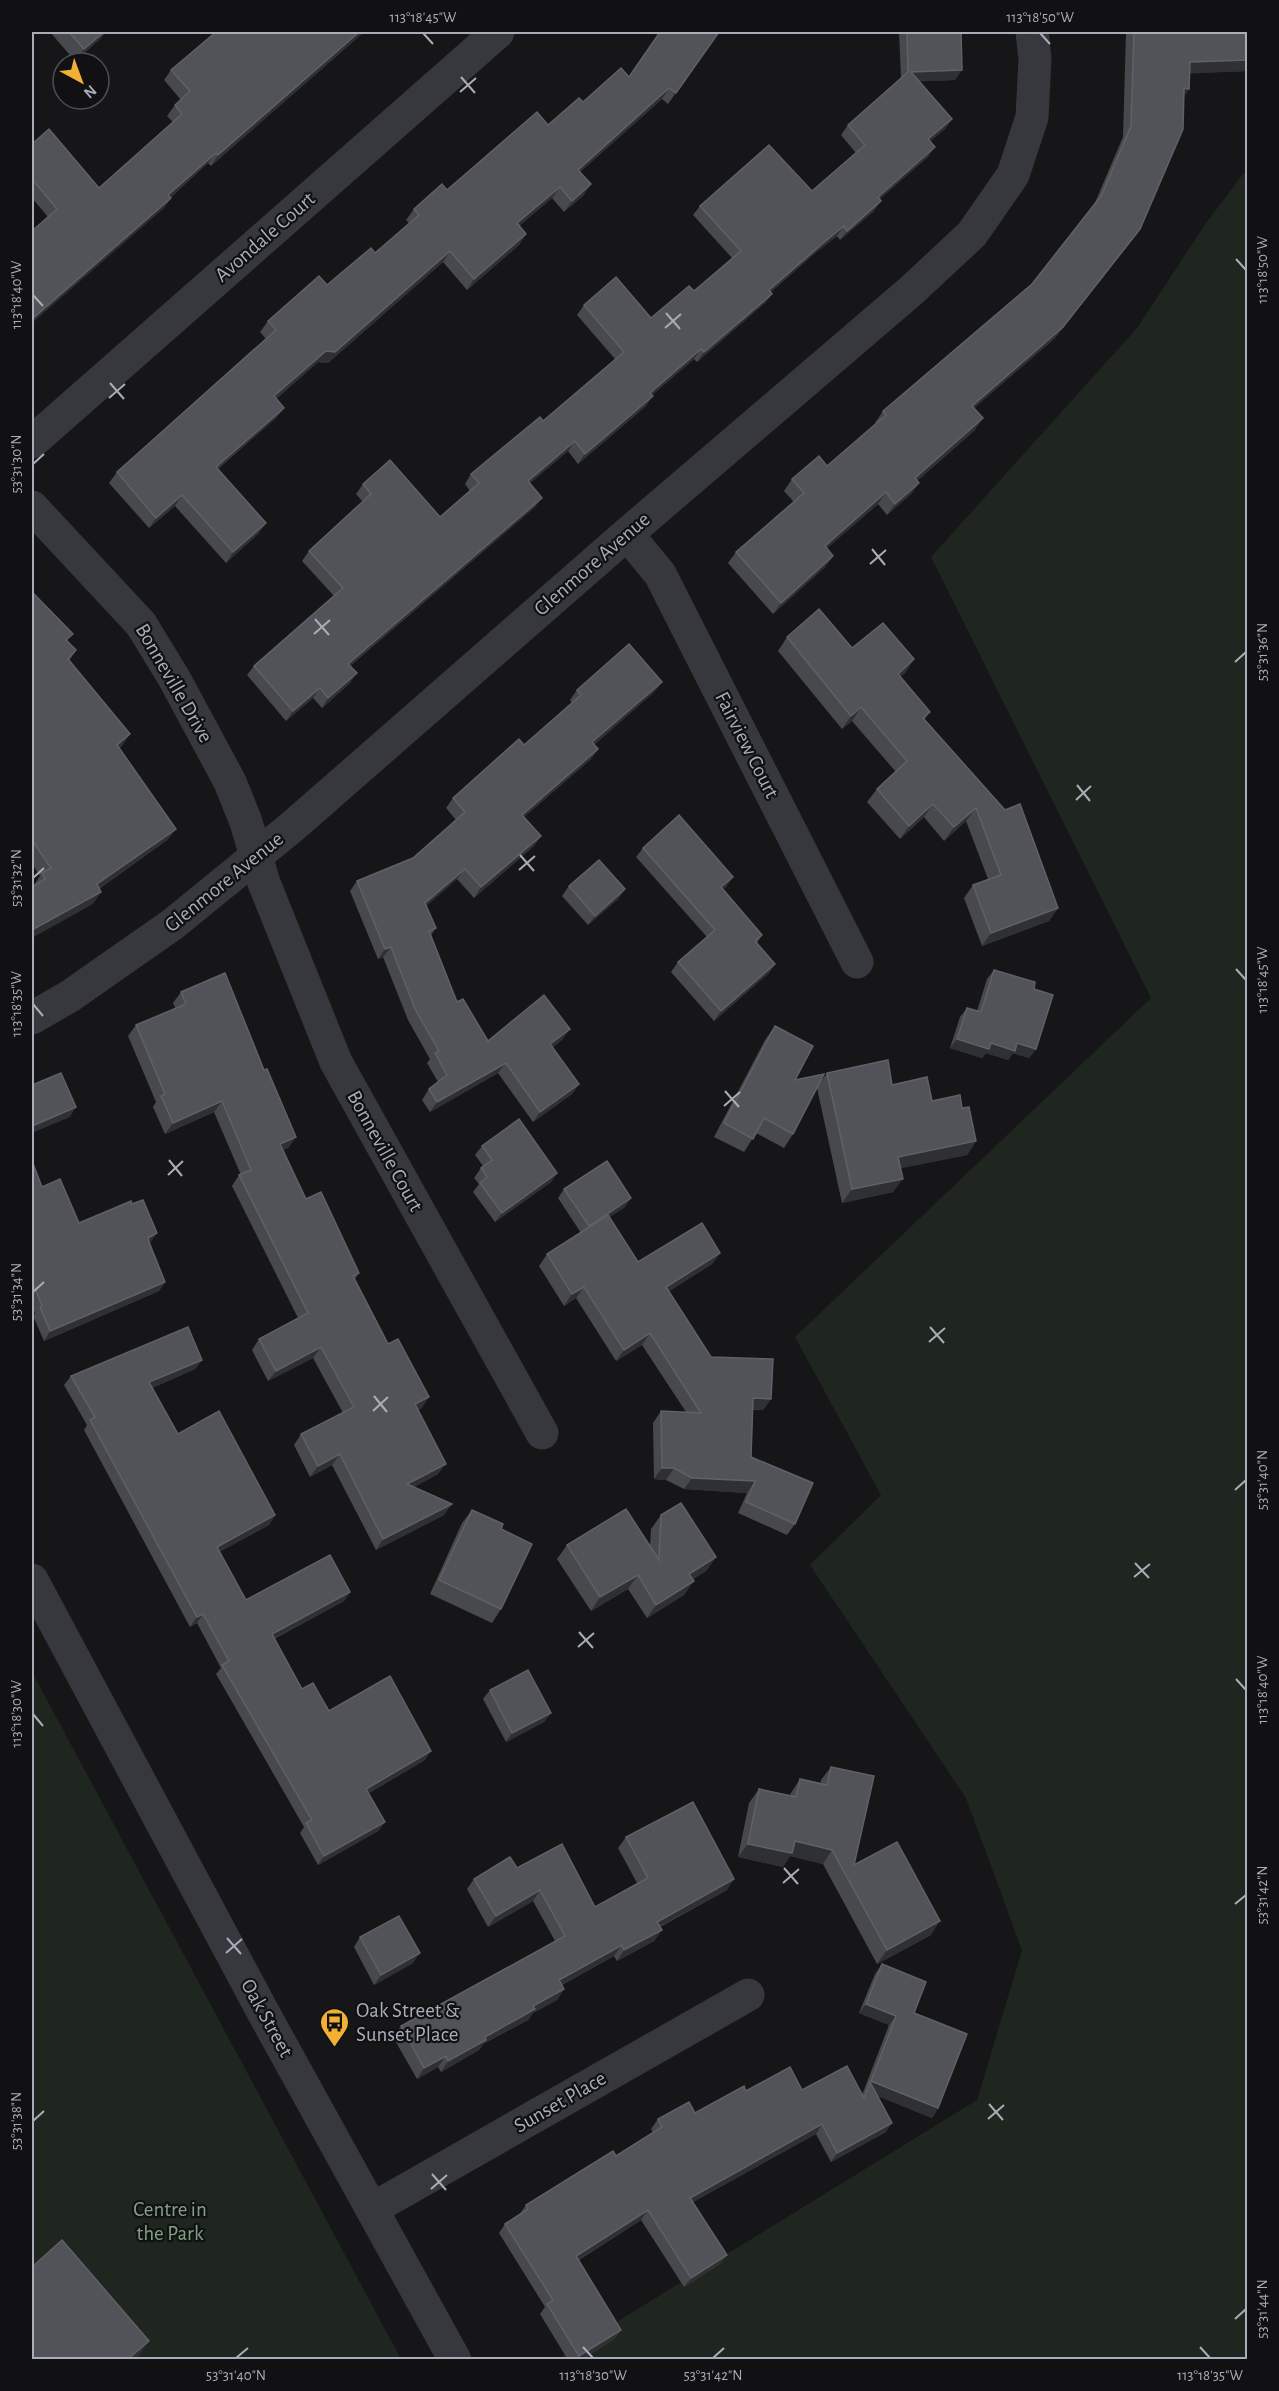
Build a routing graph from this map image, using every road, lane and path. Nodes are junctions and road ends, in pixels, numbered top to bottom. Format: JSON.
{"nodes":[{"id":1,"x":498,"y":32,"type":"edge"},
{"id":2,"x":1032,"y":32,"type":"edge"},
{"id":3,"x":32,"y":442,"type":"edge"},
{"id":4,"x":32,"y":507,"type":"edge"},
{"id":5,"x":627,"y":534,"type":"junction"},
{"id":6,"x":257,"y":856,"type":"junction"},
{"id":7,"x":857,"y":962,"type":"dead end"},
{"id":8,"x":32,"y":1018,"type":"edge"},
{"id":9,"x":542,"y":1433,"type":"dead end"},
{"id":10,"x":32,"y":1580,"type":"edge"},
{"id":11,"x":748,"y":1995,"type":"dead end"},
{"id":12,"x":372,"y":2209,"type":"junction"},
{"id":13,"x":455,"y":2360,"type":"edge"}],
"edges":[{"from":1,"to":3,"type":"street","name":"Avondale Court"},
{"from":2,"to":5,"type":"street","name":"Glenmore Avenue"},
{"from":4,"to":6,"type":"street","name":"Bonneville Drive"},
{"from":5,"to":6,"type":"street","name":"Glenmore Avenue"},
{"from":5,"to":7,"type":"street","name":"Fairview Court"},
{"from":6,"to":8,"type":"street","name":"Glenmore Avenue"},
{"from":6,"to":9,"type":"street","name":"Bonneville Court"},
{"from":10,"to":12,"type":"street","name":"Oak Street"},
{"from":11,"to":12,"type":"street","name":"Sunset Place"},
{"from":12,"to":13,"type":"street","name":"Oak Street"}]}
